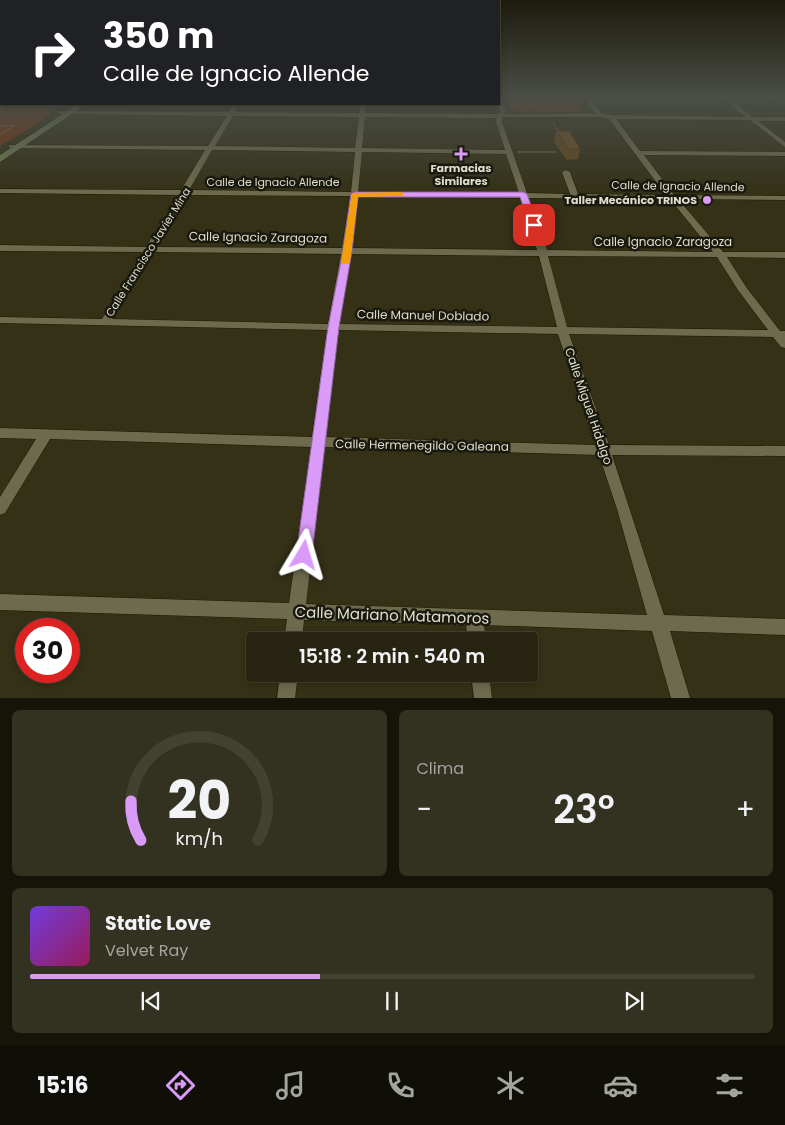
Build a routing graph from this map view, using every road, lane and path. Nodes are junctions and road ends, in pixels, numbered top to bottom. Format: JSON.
{"nodes":[{"id":1,"x":41,"y":129,"type":"edge"},
{"id":2,"x":223,"y":129,"type":"edge"},
{"id":3,"x":361,"y":129,"type":"edge"},
{"id":4,"x":501,"y":129,"type":"edge"},
{"id":5,"x":557,"y":129,"type":"edge"},
{"id":6,"x":619,"y":129,"type":"edge"},
{"id":7,"x":764,"y":129,"type":"edge"},
{"id":8,"x":560,"y":134,"type":"edge"},
{"id":9,"x":785,"y":145,"type":"edge"},
{"id":10,"x":15,"y":146,"type":"junction"},
{"id":11,"x":212,"y":147,"type":"junction"},
{"id":12,"x":360,"y":149,"type":"junction"},
{"id":13,"x":510,"y":152,"type":"junction"},
{"id":14,"x":557,"y":152,"type":"dead end"},
{"id":15,"x":0,"y":153,"type":"edge"},
{"id":16,"x":637,"y":153,"type":"junction"},
{"id":17,"x":785,"y":154,"type":"edge"},
{"id":18,"x":0,"y":159,"type":"edge"},
{"id":19,"x":566,"y":172,"type":"dead end"},
{"id":20,"x":0,"y":191,"type":"edge"},
{"id":21,"x":185,"y":193,"type":"junction"},
{"id":22,"x":355,"y":194,"type":"junction"},
{"id":23,"x":523,"y":194,"type":"junction"},
{"id":24,"x":574,"y":195,"type":"junction"},
{"id":25,"x":672,"y":197,"type":"junction"},
{"id":26,"x":785,"y":198,"type":"edge"},
{"id":27,"x":0,"y":248,"type":"edge"},
{"id":28,"x":150,"y":249,"type":"junction"},
{"id":29,"x":348,"y":251,"type":"junction"},
{"id":30,"x":544,"y":253,"type":"junction"},
{"id":31,"x":720,"y":254,"type":"junction"},
{"id":32,"x":785,"y":255,"type":"edge"},
{"id":33,"x":0,"y":320,"type":"edge"},
{"id":34,"x":105,"y":322,"type":"junction"},
{"id":35,"x":333,"y":327,"type":"junction"},
{"id":36,"x":563,"y":331,"type":"junction"},
{"id":37,"x":781,"y":334,"type":"edge"},
{"id":38,"x":785,"y":345,"type":"edge"},
{"id":39,"x":0,"y":433,"type":"edge"},
{"id":40,"x":46,"y":434,"type":"junction"},
{"id":41,"x":318,"y":443,"type":"junction"},
{"id":42,"x":604,"y":450,"type":"junction"},
{"id":43,"x":785,"y":451,"type":"edge"},
{"id":44,"x":0,"y":509,"type":"edge"},
{"id":45,"x":0,"y":602,"type":"edge"},
{"id":46,"x":297,"y":612,"type":"junction"},
{"id":47,"x":474,"y":618,"type":"junction"},
{"id":48,"x":659,"y":624,"type":"junction"},
{"id":49,"x":785,"y":628,"type":"edge"},
{"id":50,"x":294,"y":632,"type":"edge"},
{"id":51,"x":476,"y":632,"type":"edge"},
{"id":52,"x":288,"y":682,"type":"edge"},
{"id":53,"x":481,"y":682,"type":"edge"},
{"id":54,"x":286,"y":698,"type":"edge"},
{"id":55,"x":483,"y":698,"type":"edge"},
{"id":56,"x":681,"y":698,"type":"edge"}],
"edges":[{"from":1,"to":10,"type":"main road"},
{"from":2,"to":11,"type":"street","name":"Calle Francisco Javier Mina"},
{"from":3,"to":12,"type":"street"},
{"from":4,"to":13,"type":"street","name":"Calle Miguel Hidalgo"},
{"from":5,"to":8,"type":"path"},
{"from":6,"to":16,"type":"street"},
{"from":7,"to":9,"type":"street"},
{"from":10,"to":11,"type":"street"},
{"from":10,"to":15,"type":"main road"},
{"from":10,"to":18,"type":"main road"},
{"from":11,"to":12,"type":"street"},
{"from":11,"to":21,"type":"street","name":"Calle Francisco Javier Mina"},
{"from":12,"to":13,"type":"street"},
{"from":12,"to":22,"type":"street"},
{"from":13,"to":14,"type":"path"},
{"from":13,"to":23,"type":"street","name":"Calle Miguel Hidalgo"},
{"from":16,"to":17,"type":"street"},
{"from":16,"to":25,"type":"street"},
{"from":19,"to":24,"type":"street"},
{"from":20,"to":21,"type":"street","name":"Calle de Ignacio Allende"},
{"from":21,"to":22,"type":"street","name":"Calle de Ignacio Allende"},
{"from":21,"to":28,"type":"street","name":"Calle Francisco Javier Mina"},
{"from":22,"to":23,"type":"street","name":"Calle de Ignacio Allende"},
{"from":22,"to":29,"type":"street"},
{"from":23,"to":24,"type":"street","name":"Calle de Ignacio Allende"},
{"from":23,"to":30,"type":"street","name":"Calle Miguel Hidalgo"},
{"from":24,"to":25,"type":"street","name":"Calle de Ignacio Allende"},
{"from":25,"to":26,"type":"street","name":"Calle de Ignacio Allende"},
{"from":25,"to":31,"type":"street"},
{"from":27,"to":28,"type":"street","name":"Calle Ignacio Zaragoza"},
{"from":28,"to":29,"type":"street","name":"Calle Ignacio Zaragoza"},
{"from":28,"to":34,"type":"street","name":"Calle Francisco Javier Mina"},
{"from":29,"to":30,"type":"street","name":"Calle Ignacio Zaragoza"},
{"from":29,"to":35,"type":"street"},
{"from":30,"to":31,"type":"street","name":"Calle Ignacio Zaragoza"},
{"from":30,"to":36,"type":"street","name":"Calle Miguel Hidalgo"},
{"from":31,"to":32,"type":"street","name":"Calle Ignacio Zaragoza"},
{"from":31,"to":37,"type":"street"},
{"from":33,"to":34,"type":"street","name":"Calle Manuel Doblado"},
{"from":34,"to":35,"type":"street","name":"Calle Manuel Doblado"},
{"from":35,"to":36,"type":"street","name":"Calle Manuel Doblado"},
{"from":35,"to":41,"type":"street"},
{"from":36,"to":37,"type":"street","name":"Calle Manuel Doblado"},
{"from":36,"to":42,"type":"street","name":"Calle Miguel Hidalgo"},
{"from":37,"to":38,"type":"street"},
{"from":39,"to":40,"type":"street","name":"Calle Hermenegildo Galeana"},
{"from":40,"to":41,"type":"street","name":"Calle Hermenegildo Galeana"},
{"from":40,"to":44,"type":"street"},
{"from":41,"to":42,"type":"street","name":"Calle Hermenegildo Galeana"},
{"from":41,"to":46,"type":"street"},
{"from":42,"to":43,"type":"street","name":"Calle Hermenegildo Galeana"},
{"from":42,"to":48,"type":"street","name":"Calle Miguel Hidalgo"},
{"from":45,"to":46,"type":"street","name":"Calle Mariano Matamoros"},
{"from":46,"to":47,"type":"street","name":"Calle Mariano Matamoros"},
{"from":46,"to":50,"type":"street"},
{"from":47,"to":48,"type":"street","name":"Calle Mariano Matamoros"},
{"from":47,"to":51,"type":"street"},
{"from":48,"to":49,"type":"street","name":"Calle Mariano Matamoros"},
{"from":48,"to":56,"type":"street","name":"Calle Miguel Hidalgo"},
{"from":52,"to":54,"type":"street"},
{"from":53,"to":55,"type":"street"}]}
